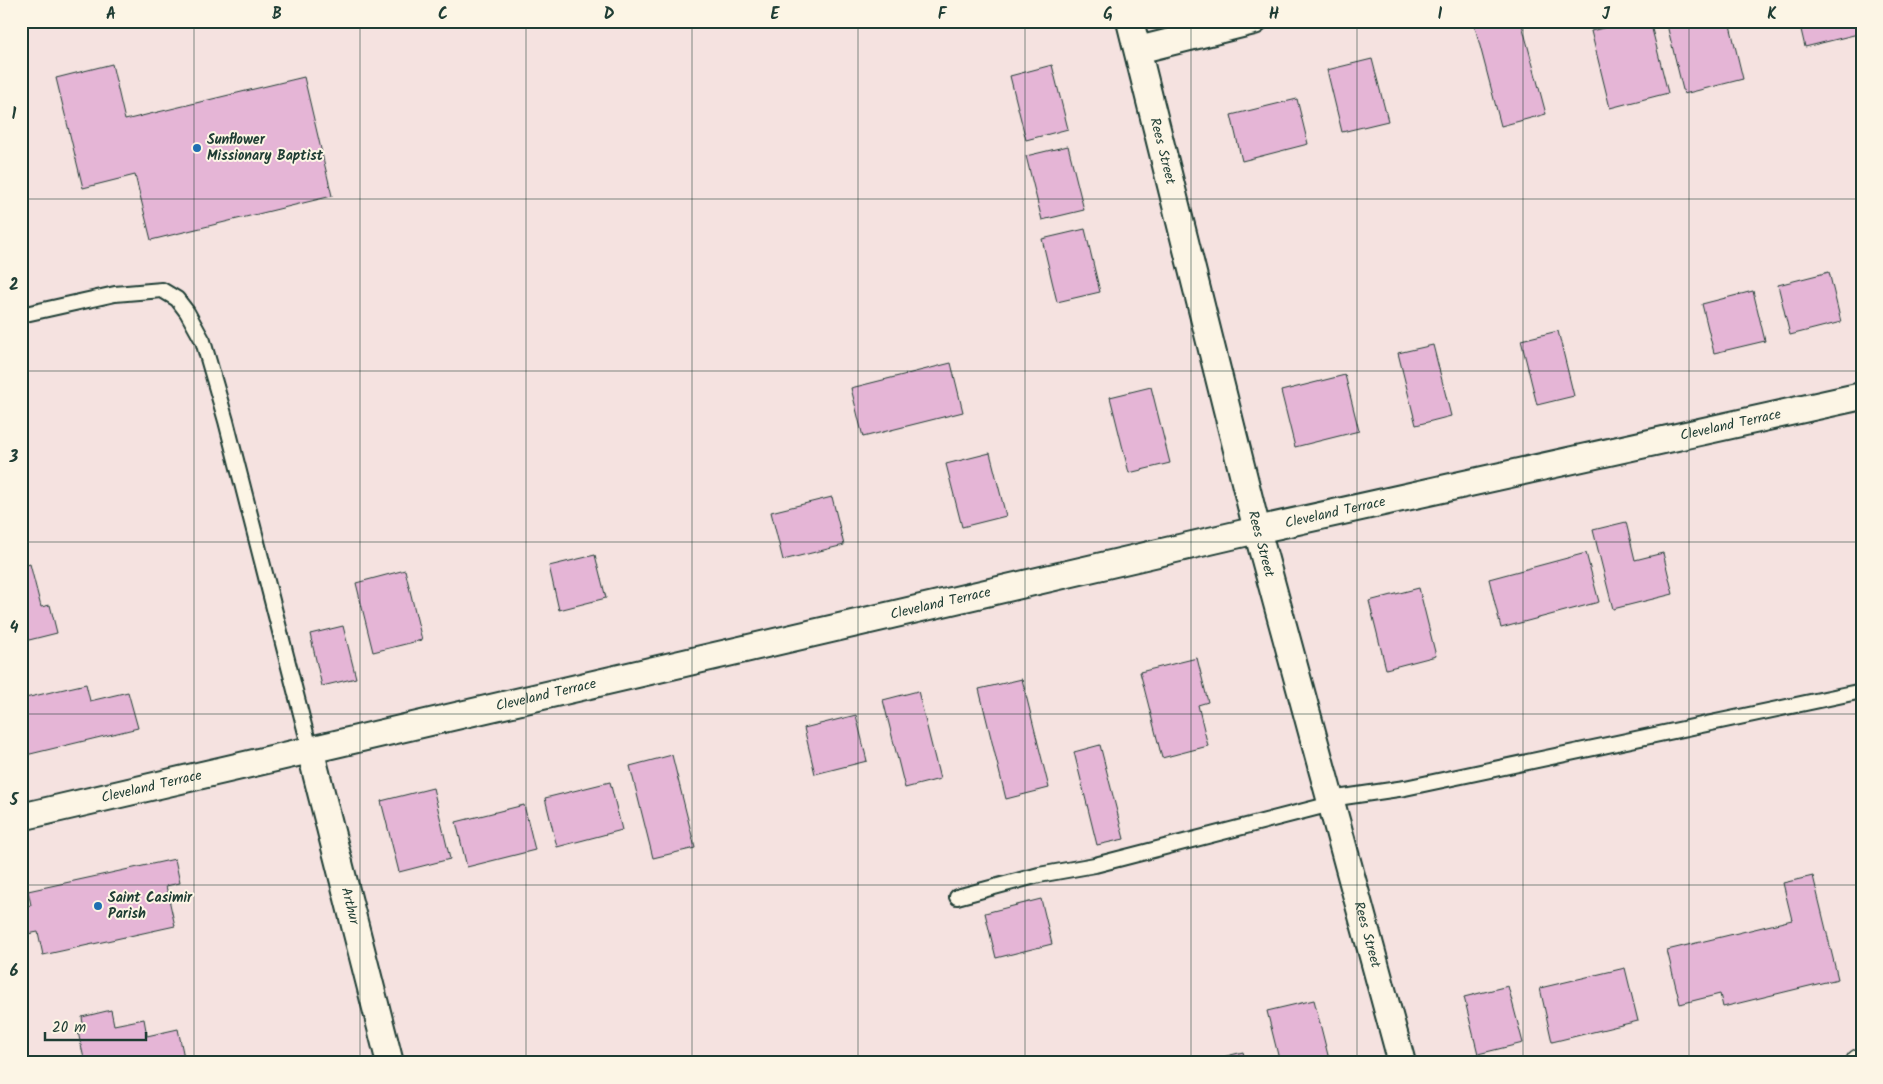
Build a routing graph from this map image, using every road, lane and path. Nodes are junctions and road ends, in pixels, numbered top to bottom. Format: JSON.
{"nodes":[{"id":1,"x":1130,"y":21,"type":"edge"},
{"id":2,"x":1254,"y":21,"type":"edge"},
{"id":3,"x":1138,"y":50,"type":"junction"},
{"id":4,"x":21,"y":315,"type":"edge"},
{"id":5,"x":1862,"y":396,"type":"edge"},
{"id":6,"x":1257,"y":530,"type":"junction"},
{"id":7,"x":1862,"y":690,"type":"edge"},
{"id":8,"x":310,"y":750,"type":"junction"},
{"id":9,"x":1331,"y":801,"type":"junction"},
{"id":10,"x":21,"y":817,"type":"edge"},
{"id":11,"x":957,"y":897,"type":"dead end"},
{"id":12,"x":390,"y":1063,"type":"edge"},
{"id":13,"x":1402,"y":1063,"type":"edge"}],
"edges":[{"from":1,"to":3,"type":"street","name":"Rees Street"},
{"from":2,"to":3,"type":"street"},
{"from":3,"to":6,"type":"street","name":"Rees Street"},
{"from":4,"to":8,"type":"lane"},
{"from":5,"to":6,"type":"street","name":"Cleveland Terrace"},
{"from":6,"to":8,"type":"street","name":"Cleveland Terrace"},
{"from":6,"to":9,"type":"street","name":"Rees Street"},
{"from":7,"to":9,"type":"lane"},
{"from":8,"to":10,"type":"street","name":"Cleveland Terrace"},
{"from":8,"to":12,"type":"street","name":"Arthur"},
{"from":9,"to":11,"type":"lane"},
{"from":9,"to":13,"type":"street","name":"Rees Street"}]}
